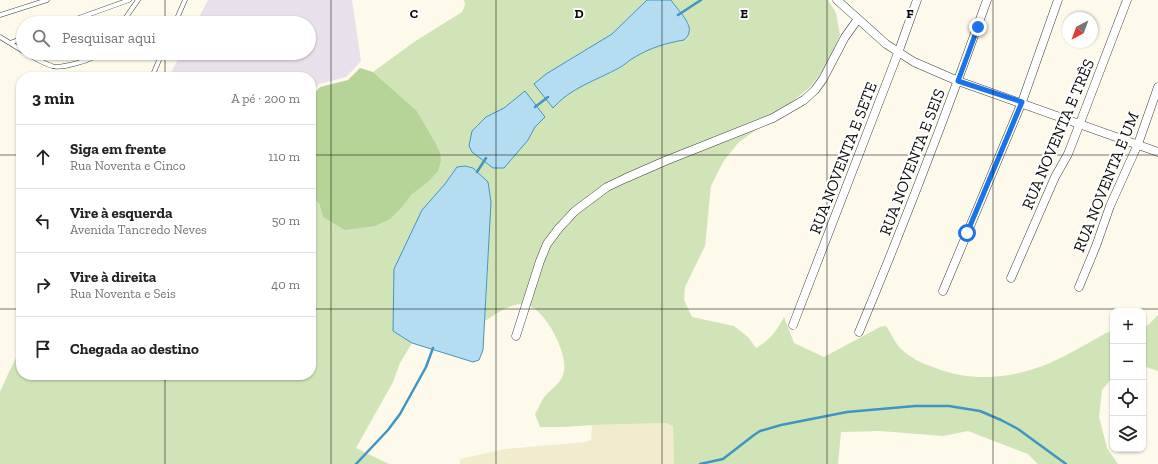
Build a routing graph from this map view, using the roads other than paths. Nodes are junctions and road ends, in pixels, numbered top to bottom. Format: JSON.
{"nodes":[{"id":1,"x":47,"y":0,"type":"edge"},
{"id":2,"x":129,"y":0,"type":"edge"},
{"id":3,"x":138,"y":0,"type":"edge"},
{"id":4,"x":185,"y":0,"type":"edge"},
{"id":5,"x":837,"y":0,"type":"edge"},
{"id":6,"x":917,"y":0,"type":"edge"},
{"id":7,"x":987,"y":0,"type":"edge"},
{"id":8,"x":1058,"y":0,"type":"edge"},
{"id":9,"x":1127,"y":0,"type":"edge"},
{"id":10,"x":848,"y":4,"type":"edge"},
{"id":11,"x":0,"y":15,"type":"edge"},
{"id":12,"x":84,"y":16,"type":"edge"},
{"id":13,"x":127,"y":16,"type":"edge"},
{"id":14,"x":178,"y":16,"type":"edge"},
{"id":15,"x":858,"y":19,"type":"junction"},
{"id":16,"x":0,"y":37,"type":"edge"},
{"id":17,"x":16,"y":41,"type":"edge"},
{"id":18,"x":10,"y":43,"type":"junction"},
{"id":19,"x":16,"y":47,"type":"edge"},
{"id":20,"x":898,"y":53,"type":"junction"},
{"id":21,"x":40,"y":60,"type":"edge"},
{"id":22,"x":87,"y":60,"type":"edge"},
{"id":23,"x":159,"y":60,"type":"edge"},
{"id":24,"x":154,"y":72,"type":"edge"},
{"id":25,"x":958,"y":81,"type":"junction"},
{"id":26,"x":1158,"y":87,"type":"edge"},
{"id":27,"x":1022,"y":102,"type":"junction"},
{"id":28,"x":1080,"y":123,"type":"junction"},
{"id":29,"x":1138,"y":144,"type":"junction"},
{"id":30,"x":1158,"y":152,"type":"edge"},
{"id":31,"x":1011,"y":278,"type":"dead end"},
{"id":32,"x":1079,"y":287,"type":"dead end"},
{"id":33,"x":943,"y":291,"type":"dead end"},
{"id":34,"x":793,"y":325,"type":"dead end"},
{"id":35,"x":859,"y":332,"type":"dead end"},
{"id":36,"x":516,"y":336,"type":"dead end"}],
"edges":[{"from":1,"to":11,"type":"lane"},
{"from":2,"to":12,"type":"lane"},
{"from":3,"to":13,"type":"lane"},
{"from":4,"to":14,"type":"lane"},
{"from":5,"to":10,"type":"street"},
{"from":6,"to":20,"type":"street","name":"RUA NOVENTA E SETE"},
{"from":7,"to":25,"type":"street","name":"RUA NOVENTA E SEIS"},
{"from":8,"to":27,"type":"street"},
{"from":9,"to":28,"type":"street","name":"RUA NOVENTA E TRÊS"},
{"from":10,"to":15,"type":"street"},
{"from":15,"to":20,"type":"street"},
{"from":15,"to":36,"type":"street"},
{"from":16,"to":18,"type":"lane"},
{"from":17,"to":18,"type":"lane"},
{"from":18,"to":19,"type":"lane"},
{"from":20,"to":25,"type":"street"},
{"from":20,"to":34,"type":"street","name":"RUA NOVENTA E SETE"},
{"from":21,"to":22,"type":"lane"},
{"from":23,"to":24,"type":"lane"},
{"from":25,"to":27,"type":"street"},
{"from":25,"to":35,"type":"street","name":"RUA NOVENTA E SEIS"},
{"from":26,"to":29,"type":"street","name":"RUA NOVENTA E UM"},
{"from":27,"to":28,"type":"street"},
{"from":27,"to":33,"type":"street"},
{"from":28,"to":29,"type":"street"},
{"from":28,"to":31,"type":"street","name":"RUA NOVENTA E TRÊS"},
{"from":29,"to":30,"type":"street"},
{"from":29,"to":32,"type":"street","name":"RUA NOVENTA E UM"}]}
